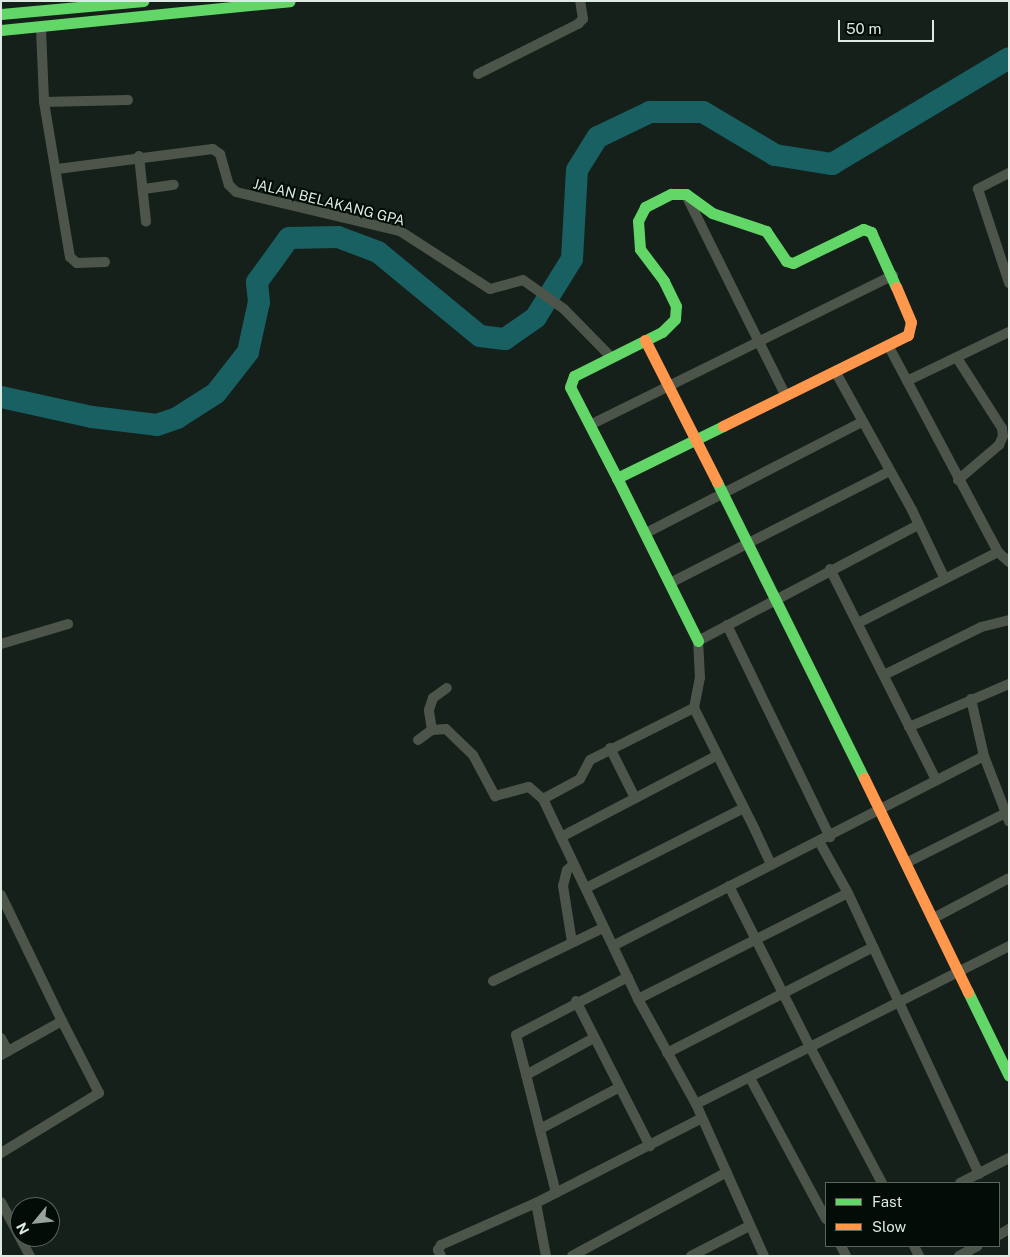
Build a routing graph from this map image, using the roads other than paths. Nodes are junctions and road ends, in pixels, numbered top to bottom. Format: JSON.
{"nodes":[{"id":1,"x":143,"y":1,"type":"edge"},
{"id":2,"x":290,"y":1,"type":"edge"},
{"id":3,"x":580,"y":1,"type":"edge"},
{"id":4,"x":1,"y":14,"type":"edge"},
{"id":5,"x":41,"y":28,"type":"junction"},
{"id":6,"x":1,"y":30,"type":"edge"},
{"id":7,"x":478,"y":74,"type":"dead end"},
{"id":8,"x":128,"y":100,"type":"dead end"},
{"id":9,"x":44,"y":102,"type":"junction"},
{"id":10,"x":139,"y":156,"type":"junction"},
{"id":11,"x":57,"y":169,"type":"junction"},
{"id":12,"x":1009,"y":172,"type":"edge"},
{"id":13,"x":174,"y":185,"type":"dead end"},
{"id":14,"x":144,"y":189,"type":"junction"},
{"id":15,"x":686,"y":194,"type":"junction"},
{"id":16,"x":146,"y":222,"type":"dead end"},
{"id":17,"x":105,"y":262,"type":"dead end"},
{"id":18,"x":893,"y":275,"type":"junction"},
{"id":19,"x":1009,"y":283,"type":"edge"},
{"id":20,"x":1009,"y":332,"type":"edge"},
{"id":21,"x":644,"y":340,"type":"junction"},
{"id":22,"x":758,"y":343,"type":"junction"},
{"id":23,"x":888,"y":345,"type":"junction"},
{"id":24,"x":609,"y":355,"type":"junction"},
{"id":25,"x":957,"y":358,"type":"junction"},
{"id":26,"x":835,"y":371,"type":"junction"},
{"id":27,"x":907,"y":381,"type":"junction"},
{"id":28,"x":666,"y":388,"type":"junction"},
{"id":29,"x":785,"y":394,"type":"junction"},
{"id":30,"x":862,"y":422,"type":"junction"},
{"id":31,"x":590,"y":425,"type":"junction"},
{"id":32,"x":1005,"y":428,"type":"edge"},
{"id":33,"x":694,"y":438,"type":"junction"},
{"id":34,"x":890,"y":471,"type":"junction"},
{"id":35,"x":617,"y":478,"type":"junction"},
{"id":36,"x":958,"y":480,"type":"junction"},
{"id":37,"x":722,"y":492,"type":"junction"},
{"id":38,"x":918,"y":525,"type":"junction"},
{"id":39,"x":646,"y":533,"type":"junction"},
{"id":40,"x":748,"y":544,"type":"junction"},
{"id":41,"x":998,"y":552,"type":"junction"},
{"id":42,"x":1009,"y":562,"type":"edge"},
{"id":43,"x":830,"y":569,"type":"junction"},
{"id":44,"x":944,"y":577,"type":"junction"},
{"id":45,"x":670,"y":583,"type":"junction"},
{"id":46,"x":776,"y":597,"type":"junction"},
{"id":47,"x":1009,"y":620,"type":"edge"},
{"id":48,"x":858,"y":623,"type":"junction"},
{"id":49,"x":68,"y":624,"type":"dead end"},
{"id":50,"x":727,"y":625,"type":"junction"},
{"id":51,"x":698,"y":641,"type":"junction"},
{"id":52,"x":1,"y":644,"type":"edge"},
{"id":53,"x":884,"y":675,"type":"junction"},
{"id":54,"x":1009,"y":684,"type":"edge"},
{"id":55,"x":448,"y":688,"type":"dead end"},
{"id":56,"x":970,"y":699,"type":"junction"},
{"id":57,"x":694,"y":708,"type":"junction"},
{"id":58,"x":909,"y":727,"type":"junction"},
{"id":59,"x":432,"y":730,"type":"junction"},
{"id":60,"x":418,"y":740,"type":"dead end"},
{"id":61,"x":610,"y":748,"type":"junction"},
{"id":62,"x":716,"y":756,"type":"junction"},
{"id":63,"x":984,"y":756,"type":"junction"},
{"id":64,"x":936,"y":780,"type":"junction"},
{"id":65,"x":635,"y":798,"type":"junction"},
{"id":66,"x":543,"y":799,"type":"junction"},
{"id":67,"x":744,"y":808,"type":"junction"},
{"id":68,"x":878,"y":810,"type":"junction"},
{"id":69,"x":1007,"y":817,"type":"edge"},
{"id":70,"x":561,"y":837,"type":"junction"},
{"id":71,"x":830,"y":837,"type":"junction"},
{"id":72,"x":820,"y":843,"type":"junction"},
{"id":73,"x":906,"y":863,"type":"junction"},
{"id":74,"x":573,"y":865,"type":"junction"},
{"id":75,"x":771,"y":865,"type":"junction"},
{"id":76,"x":1009,"y":878,"type":"edge"},
{"id":77,"x":729,"y":886,"type":"junction"},
{"id":78,"x":586,"y":888,"type":"junction"},
{"id":79,"x":848,"y":893,"type":"junction"},
{"id":80,"x":2,"y":901,"type":"edge"},
{"id":81,"x":932,"y":919,"type":"junction"},
{"id":82,"x":604,"y":928,"type":"junction"},
{"id":83,"x":757,"y":939,"type":"junction"},
{"id":84,"x":572,"y":942,"type":"junction"},
{"id":85,"x":614,"y":945,"type":"junction"},
{"id":86,"x":1009,"y":946,"type":"edge"},
{"id":87,"x":873,"y":947,"type":"junction"},
{"id":88,"x":958,"y":972,"type":"junction"},
{"id":89,"x":628,"y":978,"type":"junction"},
{"id":90,"x":493,"y":981,"type":"dead end"},
{"id":91,"x":783,"y":992,"type":"junction"},
{"id":92,"x":638,"y":999,"type":"junction"},
{"id":93,"x":576,"y":1001,"type":"junction"},
{"id":94,"x":899,"y":1002,"type":"junction"},
{"id":95,"x":62,"y":1021,"type":"junction"},
{"id":96,"x":1,"y":1038,"type":"edge"},
{"id":97,"x":594,"y":1038,"type":"junction"},
{"id":98,"x":810,"y":1047,"type":"junction"},
{"id":99,"x":5,"y":1053,"type":"edge"},
{"id":100,"x":667,"y":1053,"type":"junction"},
{"id":101,"x":526,"y":1075,"type":"junction"},
{"id":102,"x":1009,"y":1076,"type":"edge"},
{"id":103,"x":750,"y":1078,"type":"junction"},
{"id":104,"x":620,"y":1087,"type":"junction"},
{"id":105,"x":696,"y":1104,"type":"junction"},
{"id":106,"x":702,"y":1118,"type":"junction"},
{"id":107,"x":540,"y":1130,"type":"junction"},
{"id":108,"x":650,"y":1146,"type":"junction"},
{"id":109,"x":1,"y":1153,"type":"edge"},
{"id":110,"x":1009,"y":1158,"type":"edge"},
{"id":111,"x":727,"y":1172,"type":"junction"},
{"id":112,"x":979,"y":1174,"type":"junction"},
{"id":113,"x":881,"y":1182,"type":"edge"},
{"id":114,"x":962,"y":1182,"type":"edge"},
{"id":115,"x":556,"y":1193,"type":"junction"},
{"id":116,"x":1,"y":1202,"type":"edge"},
{"id":117,"x":536,"y":1203,"type":"junction"},
{"id":118,"x":825,"y":1217,"type":"edge"},
{"id":119,"x":749,"y":1226,"type":"junction"},
{"id":120,"x":976,"y":1247,"type":"edge"},
{"id":121,"x":30,"y":1256,"type":"edge"},
{"id":122,"x":441,"y":1256,"type":"edge"},
{"id":123,"x":546,"y":1256,"type":"edge"},
{"id":124,"x":572,"y":1256,"type":"edge"},
{"id":125,"x":691,"y":1256,"type":"edge"},
{"id":126,"x":764,"y":1256,"type":"edge"},
{"id":127,"x":959,"y":1256,"type":"edge"}],
"edges":[{"from":1,"to":4,"type":"main road"},
{"from":2,"to":5,"type":"main road"},
{"from":3,"to":7,"type":"street"},
{"from":5,"to":6,"type":"main road"},
{"from":5,"to":9,"type":"street"},
{"from":8,"to":9,"type":"street"},
{"from":9,"to":11,"type":"street"},
{"from":10,"to":11,"type":"street"},
{"from":10,"to":14,"type":"street"},
{"from":10,"to":24,"type":"street","name":"JALAN BELAKANG GPA"},
{"from":11,"to":17,"type":"street"},
{"from":12,"to":19,"type":"street"},
{"from":13,"to":14,"type":"street"},
{"from":14,"to":16,"type":"street"},
{"from":15,"to":18,"type":"main road"},
{"from":15,"to":21,"type":"main road"},
{"from":15,"to":22,"type":"street"},
{"from":18,"to":22,"type":"street"},
{"from":18,"to":23,"type":"main road"},
{"from":20,"to":25,"type":"street"},
{"from":21,"to":24,"type":"main road"},
{"from":21,"to":28,"type":"main road"},
{"from":22,"to":28,"type":"street"},
{"from":22,"to":29,"type":"street"},
{"from":23,"to":26,"type":"main road"},
{"from":23,"to":27,"type":"street"},
{"from":24,"to":31,"type":"main road"},
{"from":25,"to":27,"type":"street"},
{"from":25,"to":32,"type":"street"},
{"from":26,"to":29,"type":"main road"},
{"from":26,"to":30,"type":"street"},
{"from":27,"to":36,"type":"street"},
{"from":28,"to":31,"type":"street"},
{"from":28,"to":33,"type":"main road"},
{"from":29,"to":33,"type":"main road"},
{"from":30,"to":34,"type":"street"},
{"from":30,"to":37,"type":"street"},
{"from":31,"to":35,"type":"main road"},
{"from":32,"to":36,"type":"street"},
{"from":33,"to":35,"type":"main road"},
{"from":33,"to":37,"type":"main road"},
{"from":34,"to":38,"type":"street"},
{"from":34,"to":40,"type":"street"},
{"from":35,"to":39,"type":"main road"},
{"from":36,"to":41,"type":"street"},
{"from":37,"to":39,"type":"street"},
{"from":37,"to":40,"type":"main road"},
{"from":38,"to":43,"type":"street"},
{"from":38,"to":44,"type":"street"},
{"from":39,"to":45,"type":"main road"},
{"from":40,"to":45,"type":"street"},
{"from":40,"to":46,"type":"main road"},
{"from":41,"to":42,"type":"street"},
{"from":41,"to":44,"type":"street"},
{"from":43,"to":46,"type":"street"},
{"from":43,"to":48,"type":"street"},
{"from":44,"to":48,"type":"street"},
{"from":45,"to":51,"type":"main road"},
{"from":46,"to":50,"type":"street"},
{"from":46,"to":68,"type":"main road"},
{"from":47,"to":53,"type":"street"},
{"from":48,"to":53,"type":"street"},
{"from":49,"to":52,"type":"street"},
{"from":50,"to":51,"type":"street"},
{"from":50,"to":71,"type":"street"},
{"from":51,"to":57,"type":"street"},
{"from":53,"to":58,"type":"street"},
{"from":54,"to":56,"type":"street"},
{"from":55,"to":59,"type":"street"},
{"from":56,"to":58,"type":"street"},
{"from":56,"to":63,"type":"street"},
{"from":57,"to":61,"type":"street"},
{"from":57,"to":62,"type":"street"},
{"from":58,"to":64,"type":"street"},
{"from":59,"to":60,"type":"street"},
{"from":59,"to":66,"type":"street"},
{"from":61,"to":65,"type":"street"},
{"from":61,"to":66,"type":"street"},
{"from":62,"to":65,"type":"street"},
{"from":62,"to":67,"type":"street"},
{"from":63,"to":64,"type":"street"},
{"from":63,"to":69,"type":"street"},
{"from":64,"to":68,"type":"street"},
{"from":65,"to":70,"type":"street"},
{"from":66,"to":70,"type":"street"},
{"from":67,"to":75,"type":"street"},
{"from":67,"to":78,"type":"street"},
{"from":68,"to":71,"type":"street"},
{"from":68,"to":73,"type":"main road"},
{"from":69,"to":73,"type":"street"},
{"from":70,"to":74,"type":"street"},
{"from":71,"to":72,"type":"street"},
{"from":72,"to":75,"type":"street"},
{"from":72,"to":79,"type":"street"},
{"from":73,"to":81,"type":"main road"},
{"from":74,"to":78,"type":"street"},
{"from":74,"to":84,"type":"street"},
{"from":75,"to":77,"type":"street"},
{"from":76,"to":81,"type":"street"},
{"from":77,"to":83,"type":"street"},
{"from":77,"to":85,"type":"street"},
{"from":78,"to":82,"type":"street"},
{"from":79,"to":83,"type":"street"},
{"from":79,"to":87,"type":"street"},
{"from":80,"to":95,"type":"street"},
{"from":81,"to":88,"type":"main road"},
{"from":82,"to":84,"type":"street"},
{"from":82,"to":85,"type":"street"},
{"from":83,"to":91,"type":"street"},
{"from":83,"to":92,"type":"street"},
{"from":84,"to":90,"type":"street"},
{"from":85,"to":89,"type":"street"},
{"from":86,"to":88,"type":"street"},
{"from":87,"to":91,"type":"street"},
{"from":87,"to":94,"type":"street"},
{"from":88,"to":94,"type":"street"},
{"from":88,"to":102,"type":"main road"},
{"from":89,"to":92,"type":"street"},
{"from":89,"to":93,"type":"street"},
{"from":91,"to":98,"type":"street"},
{"from":91,"to":100,"type":"street"},
{"from":92,"to":100,"type":"street"},
{"from":93,"to":97,"type":"street"},
{"from":93,"to":101,"type":"street"},
{"from":94,"to":98,"type":"street"},
{"from":94,"to":112,"type":"street"},
{"from":95,"to":99,"type":"street"},
{"from":95,"to":109,"type":"street"},
{"from":96,"to":99,"type":"street"},
{"from":97,"to":101,"type":"street"},
{"from":97,"to":104,"type":"street"},
{"from":98,"to":103,"type":"street"},
{"from":98,"to":113,"type":"street"},
{"from":100,"to":105,"type":"street"},
{"from":101,"to":107,"type":"street"},
{"from":103,"to":105,"type":"street"},
{"from":103,"to":118,"type":"street"},
{"from":104,"to":107,"type":"street"},
{"from":104,"to":108,"type":"street"},
{"from":105,"to":106,"type":"street"},
{"from":106,"to":108,"type":"street"},
{"from":106,"to":111,"type":"street"},
{"from":107,"to":115,"type":"street"},
{"from":108,"to":115,"type":"street"},
{"from":110,"to":112,"type":"street"},
{"from":111,"to":119,"type":"street"},
{"from":111,"to":124,"type":"street"},
{"from":112,"to":114,"type":"street"},
{"from":115,"to":117,"type":"street"},
{"from":116,"to":121,"type":"street"},
{"from":117,"to":122,"type":"street"},
{"from":117,"to":123,"type":"street"},
{"from":119,"to":125,"type":"street"},
{"from":119,"to":126,"type":"street"},
{"from":120,"to":127,"type":"street"}]}
